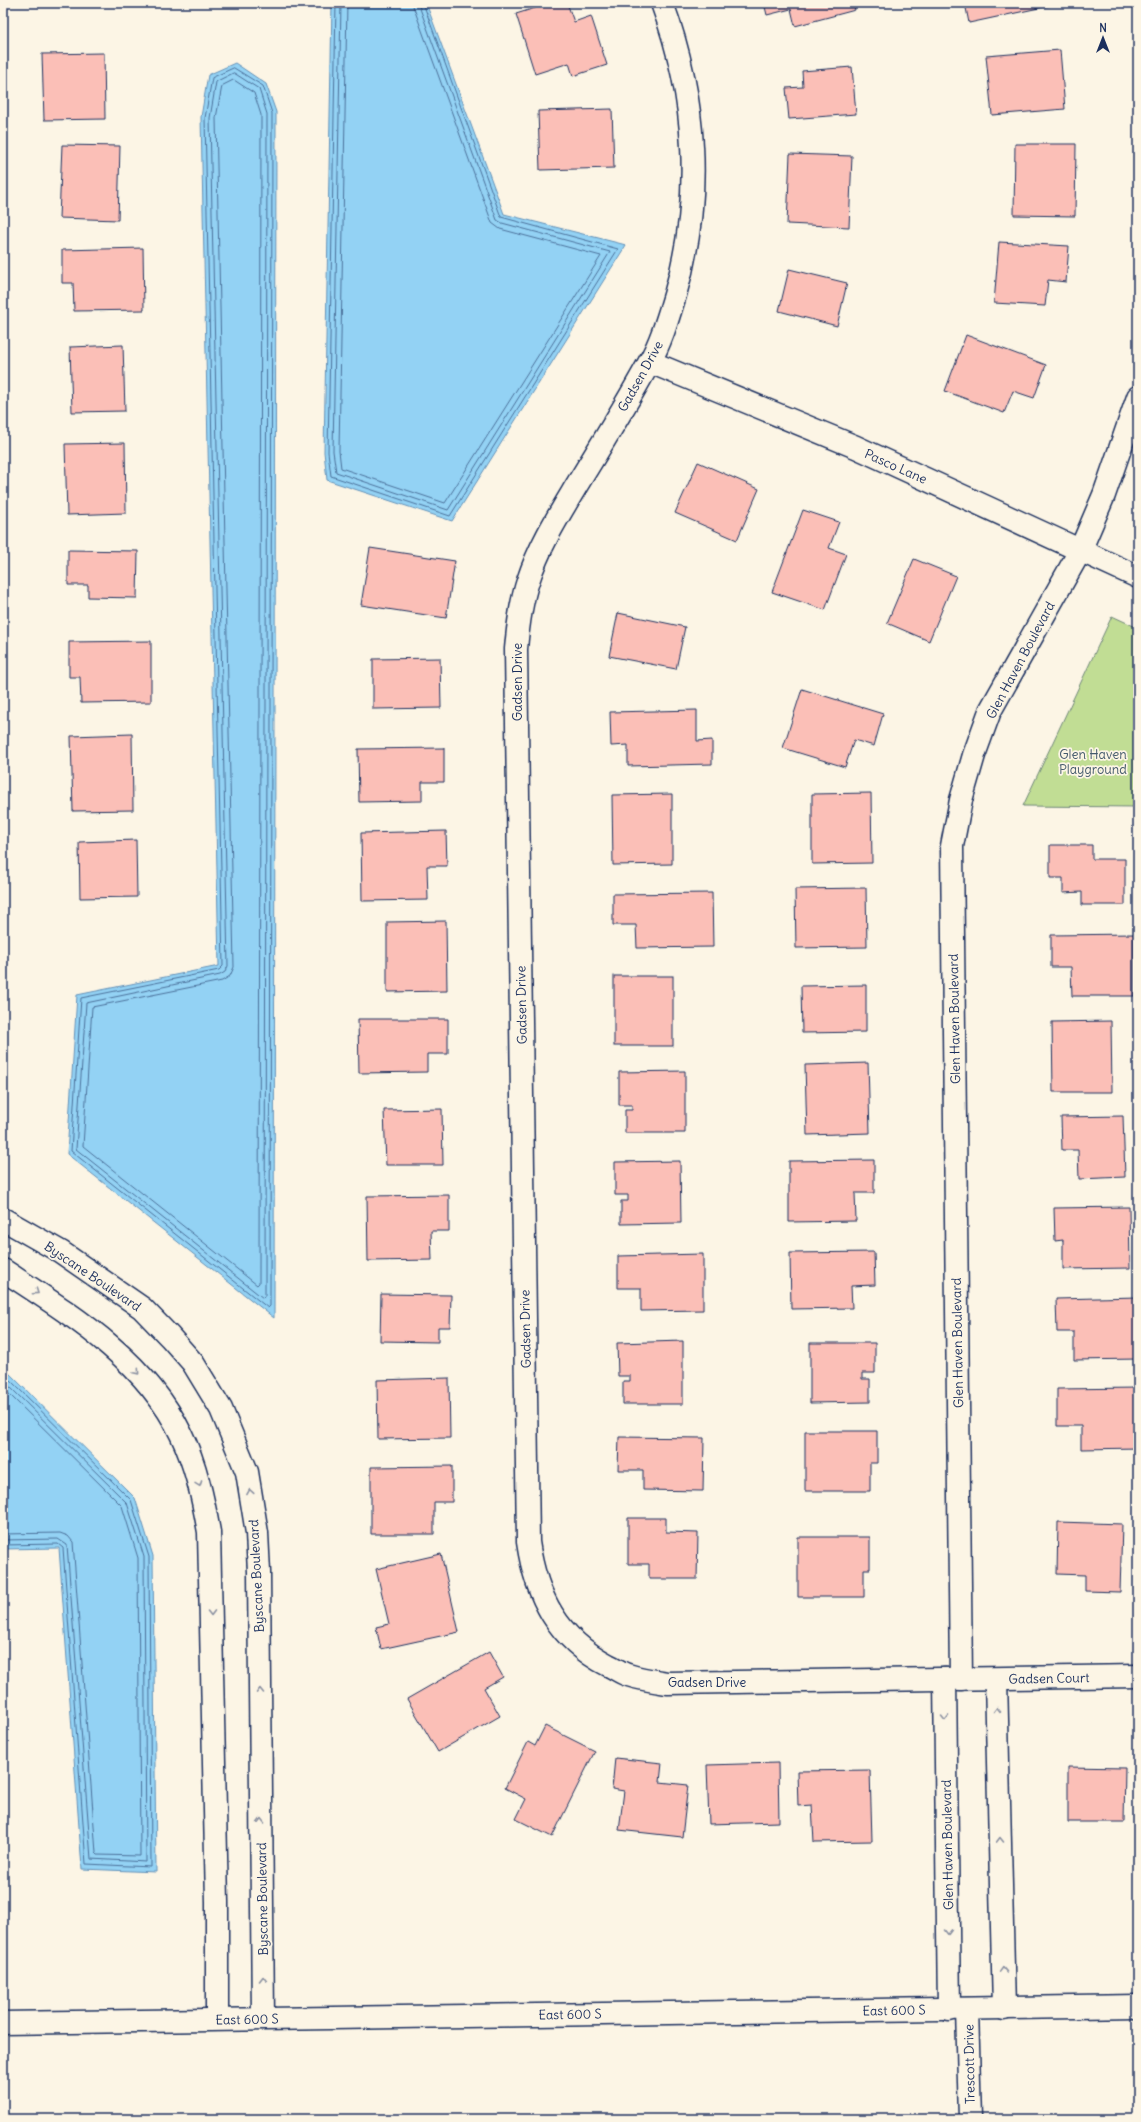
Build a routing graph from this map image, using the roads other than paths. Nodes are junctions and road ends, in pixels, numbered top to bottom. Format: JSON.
{"nodes":[{"id":1,"x":662,"y":3,"type":"edge"},
{"id":2,"x":650,"y":362,"type":"junction"},
{"id":3,"x":1138,"y":397,"type":"edge"},
{"id":4,"x":1080,"y":551,"type":"junction"},
{"id":5,"x":1138,"y":577,"type":"edge"},
{"id":6,"x":3,"y":1219,"type":"edge"},
{"id":7,"x":3,"y":1270,"type":"edge"},
{"id":8,"x":1138,"y":1676,"type":"edge"},
{"id":9,"x":996,"y":1679,"type":"junction"},
{"id":10,"x":953,"y":1680,"type":"junction"},
{"id":11,"x":1138,"y":2006,"type":"edge"},
{"id":12,"x":1004,"y":2009,"type":"junction"},
{"id":13,"x":958,"y":2010,"type":"junction"},
{"id":14,"x":263,"y":2018,"type":"junction"},
{"id":15,"x":217,"y":2019,"type":"junction"},
{"id":16,"x":3,"y":2023,"type":"edge"},
{"id":17,"x":970,"y":2119,"type":"edge"}],
"edges":[{"from":1,"to":2,"type":"street","name":"Gadsen Drive"},
{"from":2,"to":4,"type":"street","name":"Pasco Lane"},
{"from":2,"to":10,"type":"street","name":"Gadsen Drive"},
{"from":3,"to":4,"type":"street","name":"Glen Haven Boulevard"},
{"from":4,"to":5,"type":"street","name":"Pasco Lane"},
{"from":4,"to":10,"type":"street","name":"Glen Haven Boulevard"},
{"from":14,"to":6,"type":"street","name":"Byscane Boulevard","one_way":true},
{"from":7,"to":15,"type":"street","one_way":true},
{"from":8,"to":9,"type":"street","name":"Gadsen Court"},
{"from":9,"to":10,"type":"street","name":"Gadsen Court"},
{"from":12,"to":9,"type":"street","one_way":true},
{"from":10,"to":13,"type":"street","name":"Glen Haven Boulevard","one_way":true},
{"from":11,"to":12,"type":"street","name":"East 600 S"},
{"from":12,"to":13,"type":"street","name":"East 600 S"},
{"from":13,"to":14,"type":"street","name":"East 600 S"},
{"from":13,"to":17,"type":"street","name":"Trescott Drive"},
{"from":14,"to":15,"type":"street","name":"East 600 S"},
{"from":15,"to":16,"type":"street","name":"East 600 S"}]}
